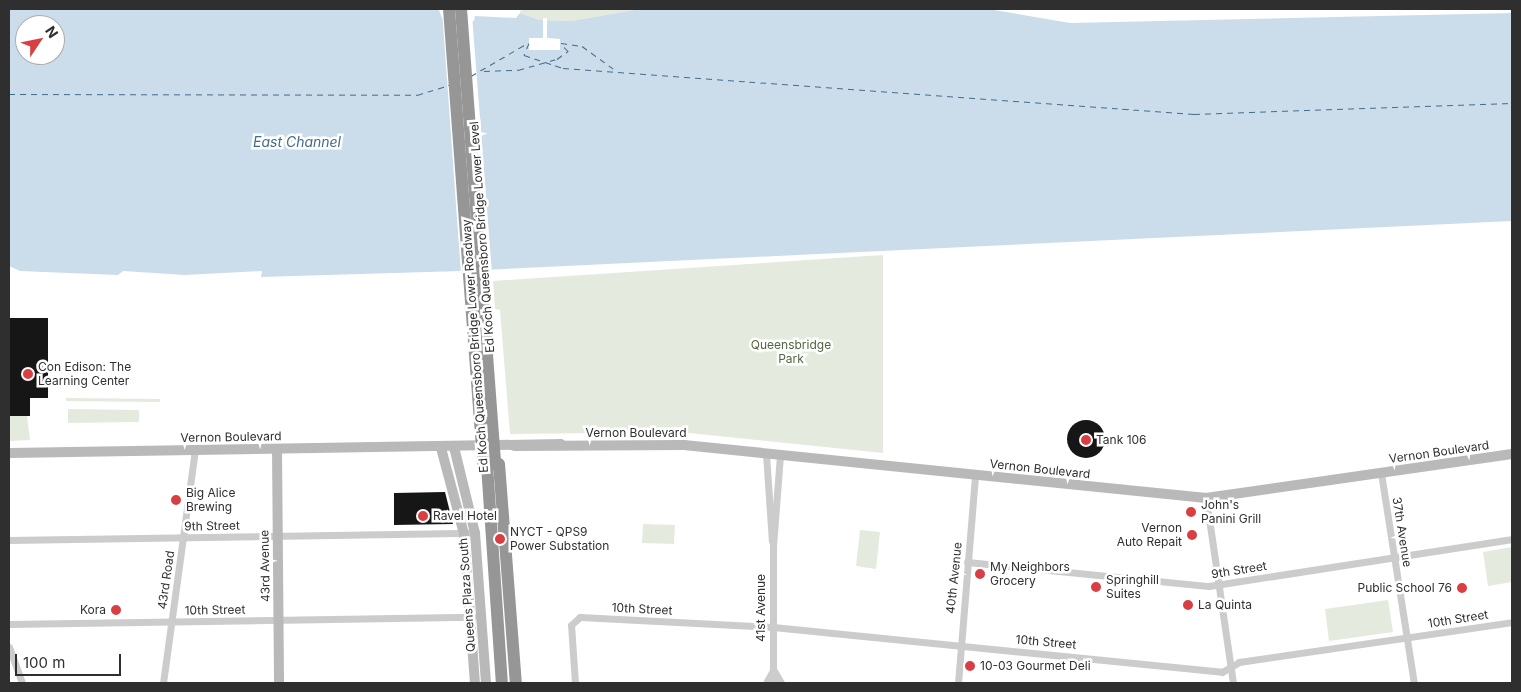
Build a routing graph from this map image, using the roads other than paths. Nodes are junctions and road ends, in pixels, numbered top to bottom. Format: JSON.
{"nodes":[{"id":1,"x":451,"y":9,"type":"edge"},
{"id":2,"x":461,"y":9,"type":"edge"},
{"id":3,"x":465,"y":9,"type":"edge"},
{"id":4,"x":454,"y":447,"type":"junction"},
{"id":5,"x":441,"y":448,"type":"junction"},
{"id":6,"x":277,"y":449,"type":"junction"},
{"id":7,"x":195,"y":450,"type":"junction"},
{"id":8,"x":9,"y":453,"type":"edge"},
{"id":9,"x":766,"y":454,"type":"junction"},
{"id":10,"x":1512,"y":454,"type":"edge"},
{"id":11,"x":780,"y":456,"type":"junction"},
{"id":12,"x":497,"y":465,"type":"junction"},
{"id":13,"x":1382,"y":473,"type":"junction"},
{"id":14,"x":976,"y":475,"type":"junction"},
{"id":15,"x":1206,"y":498,"type":"junction"},
{"id":16,"x":470,"y":533,"type":"junction"},
{"id":17,"x":277,"y":536,"type":"junction"},
{"id":18,"x":183,"y":537,"type":"junction"},
{"id":19,"x":1512,"y":539,"type":"edge"},
{"id":20,"x":9,"y":540,"type":"edge"},
{"id":21,"x":773,"y":546,"type":"junction"},
{"id":22,"x":1395,"y":558,"type":"junction"},
{"id":23,"x":967,"y":562,"type":"junction"},
{"id":24,"x":1218,"y":584,"type":"junction"},
{"id":25,"x":481,"y":617,"type":"junction"},
{"id":26,"x":470,"y":618,"type":"junction"},
{"id":27,"x":279,"y":621,"type":"junction"},
{"id":28,"x":171,"y":622,"type":"junction"},
{"id":29,"x":1512,"y":622,"type":"edge"},
{"id":30,"x":9,"y":624,"type":"edge"},
{"id":31,"x":773,"y":627,"type":"junction"},
{"id":32,"x":1407,"y":638,"type":"junction"},
{"id":33,"x":958,"y":645,"type":"junction"},
{"id":34,"x":9,"y":647,"type":"edge"},
{"id":35,"x":1231,"y":667,"type":"junction"},
{"id":36,"x":773,"y":669,"type":"junction"},
{"id":37,"x":22,"y":683,"type":"edge"},
{"id":38,"x":163,"y":683,"type":"edge"},
{"id":39,"x":279,"y":683,"type":"edge"},
{"id":40,"x":475,"y":683,"type":"edge"},
{"id":41,"x":486,"y":683,"type":"edge"},
{"id":42,"x":501,"y":683,"type":"edge"},
{"id":43,"x":511,"y":683,"type":"edge"},
{"id":44,"x":516,"y":683,"type":"edge"},
{"id":45,"x":575,"y":683,"type":"edge"},
{"id":46,"x":766,"y":683,"type":"edge"},
{"id":47,"x":773,"y":683,"type":"edge"},
{"id":48,"x":781,"y":683,"type":"edge"},
{"id":49,"x":958,"y":683,"type":"edge"},
{"id":50,"x":1233,"y":683,"type":"edge"},
{"id":51,"x":1414,"y":683,"type":"edge"}],
"edges":[{"from":1,"to":42,"type":"highway","name":"Ed Koch Queensboro Bridge Lower Roadway","bridge":true},
{"from":2,"to":12,"type":"highway","bridge":true},
{"from":3,"to":12,"type":"highway","name":"Ed Koch Queensboro Bridge Lower Level"},
{"from":4,"to":5,"type":"main road","name":"Vernon Boulevard"},
{"from":4,"to":9,"type":"main road","name":"Vernon Boulevard"},
{"from":4,"to":16,"type":"main road","name":"Queens Plaza South"},
{"from":5,"to":6,"type":"main road","name":"Vernon Boulevard"},
{"from":5,"to":16,"type":"main road","name":"Queens Plaza South"},
{"from":6,"to":7,"type":"main road","name":"Vernon Boulevard"},
{"from":6,"to":17,"type":"main road","name":"43rd Avenue"},
{"from":7,"to":8,"type":"main road","name":"Vernon Boulevard"},
{"from":7,"to":18,"type":"street","name":"43rd Road"},
{"from":9,"to":11,"type":"main road","name":"Vernon Boulevard"},
{"from":9,"to":21,"type":"street","name":"41st Avenue"},
{"from":10,"to":13,"type":"main road","name":"Vernon Boulevard"},
{"from":11,"to":14,"type":"main road","name":"Vernon Boulevard"},
{"from":11,"to":21,"type":"street","name":"41st Avenue"},
{"from":12,"to":43,"type":"highway"},
{"from":12,"to":44,"type":"highway"},
{"from":13,"to":15,"type":"main road","name":"Vernon Boulevard"},
{"from":13,"to":22,"type":"street","name":"37th Avenue"},
{"from":14,"to":15,"type":"main road","name":"Vernon Boulevard"},
{"from":14,"to":23,"type":"street","name":"40th Avenue"},
{"from":15,"to":24,"type":"street"},
{"from":16,"to":17,"type":"street","name":"9th Street"},
{"from":16,"to":25,"type":"main road","name":"Queens Plaza South"},
{"from":16,"to":26,"type":"main road","name":"Queens Plaza South"},
{"from":17,"to":18,"type":"street","name":"9th Street"},
{"from":17,"to":27,"type":"main road","name":"43rd Avenue"},
{"from":18,"to":20,"type":"street","name":"9th Street"},
{"from":18,"to":28,"type":"street","name":"43rd Road"},
{"from":19,"to":22,"type":"street","name":"9th Street"},
{"from":21,"to":31,"type":"street","name":"41st Avenue"},
{"from":22,"to":24,"type":"street","name":"9th Street"},
{"from":22,"to":32,"type":"street","name":"37th Avenue"},
{"from":23,"to":24,"type":"street","name":"9th Street"},
{"from":23,"to":33,"type":"street","name":"40th Avenue"},
{"from":24,"to":35,"type":"street"},
{"from":25,"to":26,"type":"street","name":"10th Street"},
{"from":25,"to":41,"type":"main road","name":"Queens Plaza South"},
{"from":26,"to":27,"type":"street","name":"10th Street"},
{"from":26,"to":40,"type":"main road","name":"Queens Plaza South"},
{"from":27,"to":28,"type":"street","name":"10th Street"},
{"from":27,"to":39,"type":"main road","name":"43rd Avenue"},
{"from":28,"to":30,"type":"street","name":"10th Street"},
{"from":28,"to":38,"type":"street","name":"43rd Road"},
{"from":29,"to":32,"type":"street","name":"10th Street"},
{"from":31,"to":33,"type":"street","name":"10th Street"},
{"from":31,"to":36,"type":"street","name":"41st Avenue"},
{"from":31,"to":45,"type":"street","name":"10th Street"},
{"from":32,"to":35,"type":"street","name":"10th Street"},
{"from":32,"to":51,"type":"street","name":"37th Avenue"},
{"from":33,"to":35,"type":"street","name":"10th Street"},
{"from":33,"to":49,"type":"street","name":"40th Avenue"},
{"from":34,"to":37,"type":"street"},
{"from":35,"to":50,"type":"street"},
{"from":36,"to":46,"type":"street","name":"41st Avenue"},
{"from":36,"to":47,"type":"street","name":"41st Avenue"},
{"from":36,"to":48,"type":"street","name":"41st Avenue"}]}
